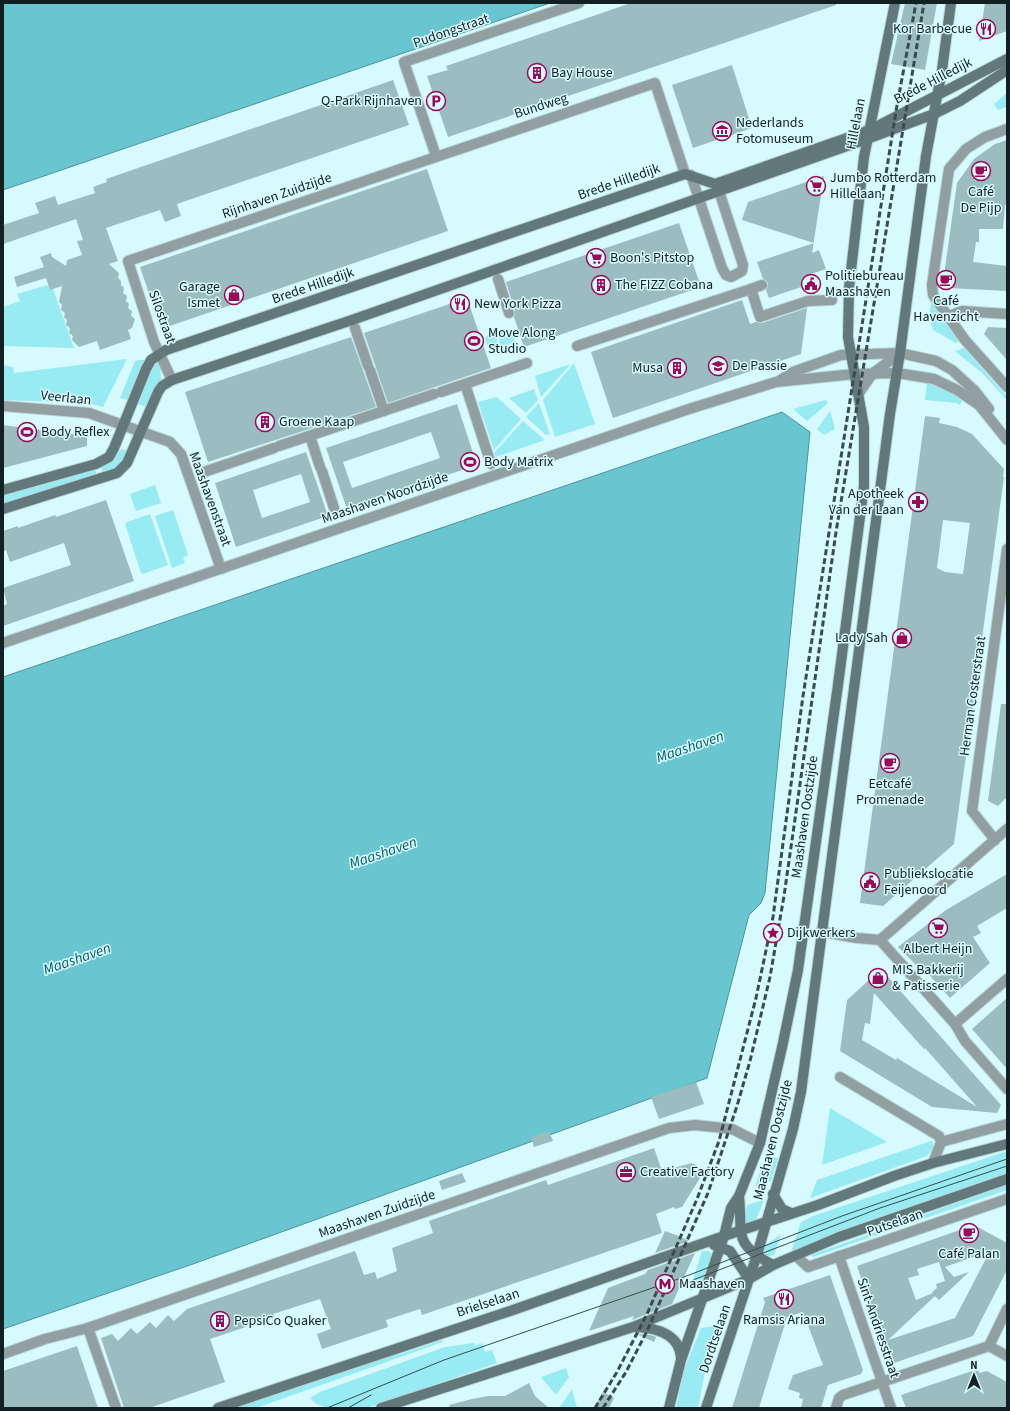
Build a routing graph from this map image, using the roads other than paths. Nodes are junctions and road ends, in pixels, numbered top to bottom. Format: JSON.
{"nodes":[{"id":1,"x":579,"y":3,"type":"edge"},
{"id":2,"x":895,"y":3,"type":"edge"},
{"id":3,"x":951,"y":3,"type":"edge"},
{"id":4,"x":1007,"y":58,"type":"edge"},
{"id":5,"x":1007,"y":70,"type":"edge"},
{"id":6,"x":937,"y":95,"type":"junction"},
{"id":7,"x":934,"y":114,"type":"junction"},
{"id":8,"x":1007,"y":129,"type":"edge"},
{"id":9,"x":868,"y":134,"type":"junction"},
{"id":10,"x":436,"y":156,"type":"junction"},
{"id":11,"x":688,"y":175,"type":"junction"},
{"id":12,"x":719,"y":190,"type":"junction"},
{"id":13,"x":700,"y":199,"type":"junction"},
{"id":14,"x":128,"y":261,"type":"joint"},
{"id":15,"x":498,"y":279,"type":"dead end"},
{"id":16,"x":762,"y":285,"type":"dead end"},
{"id":17,"x":751,"y":289,"type":"junction"},
{"id":18,"x":832,"y":300,"type":"dead end"},
{"id":19,"x":509,"y":313,"type":"dead end"},
{"id":20,"x":1007,"y":314,"type":"edge"},
{"id":21,"x":949,"y":316,"type":"junction"},
{"id":22,"x":355,"y":328,"type":"dead end"},
{"id":23,"x":577,"y":346,"type":"dead end"},
{"id":24,"x":160,"y":353,"type":"junction"},
{"id":25,"x":900,"y":353,"type":"junction"},
{"id":26,"x":851,"y":354,"type":"junction"},
{"id":27,"x":868,"y":354,"type":"junction"},
{"id":28,"x":528,"y":363,"type":"dead end"},
{"id":29,"x":885,"y":363,"type":"junction"},
{"id":30,"x":873,"y":373,"type":"junction"},
{"id":31,"x":894,"y":373,"type":"junction"},
{"id":32,"x":854,"y":374,"type":"junction"},
{"id":33,"x":172,"y":380,"type":"junction"},
{"id":34,"x":776,"y":382,"type":"junction"},
{"id":35,"x":465,"y":384,"type":"junction"},
{"id":36,"x":1007,"y":386,"type":"edge"},
{"id":37,"x":858,"y":393,"type":"junction"},
{"id":38,"x":3,"y":406,"type":"edge"},
{"id":39,"x":384,"y":411,"type":"junction"},
{"id":40,"x":124,"y":425,"type":"junction"},
{"id":41,"x":997,"y":429,"type":"junction"},
{"id":42,"x":141,"y":431,"type":"junction"},
{"id":43,"x":310,"y":436,"type":"junction"},
{"id":44,"x":1007,"y":440,"type":"edge"},
{"id":45,"x":491,"y":464,"type":"dead end"},
{"id":46,"x":204,"y":472,"type":"dead end"},
{"id":47,"x":3,"y":490,"type":"edge"},
{"id":48,"x":3,"y":509,"type":"edge"},
{"id":49,"x":335,"y":512,"type":"dead end"},
{"id":50,"x":1007,"y":549,"type":"edge"},
{"id":51,"x":221,"y":569,"type":"junction"},
{"id":52,"x":3,"y":643,"type":"edge"},
{"id":53,"x":1007,"y":829,"type":"edge"},
{"id":54,"x":995,"y":840,"type":"junction"},
{"id":55,"x":823,"y":932,"type":"junction"},
{"id":56,"x":880,"y":940,"type":"junction"},
{"id":57,"x":1007,"y":979,"type":"edge"},
{"id":58,"x":955,"y":1024,"type":"junction"},
{"id":59,"x":840,"y":1077,"type":"dead end"},
{"id":60,"x":1007,"y":1089,"type":"edge"},
{"id":61,"x":1007,"y":1124,"type":"edge"},
{"id":62,"x":941,"y":1142,"type":"junction"},
{"id":63,"x":760,"y":1143,"type":"junction"},
{"id":64,"x":1007,"y":1144,"type":"edge"},
{"id":65,"x":934,"y":1163,"type":"junction"},
{"id":66,"x":1007,"y":1179,"type":"edge"},
{"id":67,"x":774,"y":1194,"type":"junction"},
{"id":68,"x":739,"y":1196,"type":"junction"},
{"id":69,"x":1007,"y":1199,"type":"edge"},
{"id":70,"x":792,"y":1214,"type":"junction"},
{"id":71,"x":766,"y":1222,"type":"junction"},
{"id":72,"x":740,"y":1231,"type":"junction"},
{"id":73,"x":724,"y":1236,"type":"junction"},
{"id":74,"x":702,"y":1244,"type":"junction"},
{"id":75,"x":720,"y":1246,"type":"junction"},
{"id":76,"x":757,"y":1255,"type":"junction"},
{"id":77,"x":796,"y":1256,"type":"junction"},
{"id":78,"x":839,"y":1256,"type":"junction"},
{"id":79,"x":773,"y":1266,"type":"junction"},
{"id":80,"x":750,"y":1279,"type":"junction"},
{"id":81,"x":703,"y":1299,"type":"junction"},
{"id":82,"x":1007,"y":1310,"type":"edge"},
{"id":83,"x":633,"y":1327,"type":"junction"},
{"id":84,"x":88,"y":1328,"type":"junction"},
{"id":85,"x":989,"y":1346,"type":"junction"},
{"id":86,"x":3,"y":1354,"type":"edge"},
{"id":87,"x":1007,"y":1356,"type":"edge"},
{"id":88,"x":681,"y":1360,"type":"junction"},
{"id":89,"x":881,"y":1382,"type":"junction"},
{"id":90,"x":116,"y":1408,"type":"edge"},
{"id":91,"x":218,"y":1408,"type":"edge"},
{"id":92,"x":381,"y":1408,"type":"edge"},
{"id":93,"x":669,"y":1408,"type":"edge"},
{"id":94,"x":706,"y":1408,"type":"edge"},
{"id":95,"x":836,"y":1408,"type":"edge"},
{"id":96,"x":891,"y":1408,"type":"edge"}],
"edges":[{"from":1,"to":10,"type":"street","name":"Pudongstraat"},
{"from":2,"to":9,"type":"main road","name":"Hillelaan"},
{"from":3,"to":6,"type":"main road"},
{"from":4,"to":6,"type":"main road","name":"Brede Hilledijk"},
{"from":5,"to":7,"type":"main road","name":"Brede Hilledijk"},
{"from":6,"to":7,"type":"main road"},
{"from":6,"to":9,"type":"main road","name":"Brede Hilledijk"},
{"from":7,"to":9,"type":"main road","name":"Brede Hilledijk"},
{"from":7,"to":25,"type":"main road"},
{"from":8,"to":21,"type":"street"},
{"from":9,"to":11,"type":"main road","name":"Brede Hilledijk"},
{"from":9,"to":12,"type":"main road","name":"Brede Hilledijk"},
{"from":9,"to":26,"type":"main road","name":"Hillelaan"},
{"from":10,"to":11,"type":"street","name":"Bundweg"},
{"from":10,"to":14,"type":"street","name":"Rijnhaven Zuidzijde"},
{"from":11,"to":13,"type":"street"},
{"from":11,"to":24,"type":"main road","name":"Brede Hilledijk"},
{"from":12,"to":13,"type":"main road","name":"Brede Hilledijk"},
{"from":12,"to":13,"type":"street"},
{"from":13,"to":33,"type":"main road","name":"Brede Hilledijk"},
{"from":14,"to":24,"type":"street","name":"Silostraat"},
{"from":15,"to":19,"type":"street"},
{"from":16,"to":17,"type":"street"},
{"from":17,"to":18,"type":"street"},
{"from":17,"to":23,"type":"street"},
{"from":20,"to":21,"type":"street"},
{"from":21,"to":36,"type":"street"},
{"from":22,"to":39,"type":"street"},
{"from":24,"to":33,"type":"street","name":"Silostraat"},
{"from":24,"to":40,"type":"main road","name":"Brede Hilledijk"},
{"from":25,"to":27,"type":"street","name":"Maashaven Noordzijde"},
{"from":25,"to":29,"type":"street"},
{"from":25,"to":31,"type":"main road","name":"Maashaven Oostzijde"},
{"from":25,"to":41,"type":"street","name":"Maashaven Noordzijde"},
{"from":26,"to":27,"type":"street","name":"Maashaven Noordzijde"},
{"from":26,"to":32,"type":"main road","name":"Hillelaan"},
{"from":26,"to":34,"type":"street","name":"Maashaven Noordzijde"},
{"from":27,"to":29,"type":"street"},
{"from":28,"to":35,"type":"street"},
{"from":29,"to":30,"type":"street"},
{"from":29,"to":31,"type":"street"},
{"from":30,"to":31,"type":"street","name":"Maashaven Noordzijde"},
{"from":30,"to":32,"type":"street","name":"Maashaven Noordzijde"},
{"from":30,"to":37,"type":"street"},
{"from":31,"to":41,"type":"street","name":"Maashaven Noordzijde"},
{"from":31,"to":55,"type":"main road","name":"Maashaven Oostzijde"},
{"from":32,"to":34,"type":"street","name":"Maashaven Noordzijde"},
{"from":32,"to":37,"type":"main road","name":"Hillelaan"},
{"from":33,"to":42,"type":"main road","name":"Brede Hilledijk"},
{"from":34,"to":51,"type":"street","name":"Maashaven Noordzijde"},
{"from":35,"to":39,"type":"street"},
{"from":35,"to":45,"type":"street"},
{"from":37,"to":63,"type":"main road","name":"Maashaven Oostzijde"},
{"from":38,"to":40,"type":"street","name":"Veerlaan"},
{"from":39,"to":43,"type":"street"},
{"from":40,"to":42,"type":"street","name":"Maashavenstraat"},
{"from":40,"to":47,"type":"main road","name":"Brede Hilledijk"},
{"from":41,"to":44,"type":"street","name":"Maashaven Noordzijde"},
{"from":42,"to":48,"type":"main road","name":"Brede Hilledijk"},
{"from":42,"to":51,"type":"street","name":"Maashavenstraat"},
{"from":43,"to":46,"type":"street"},
{"from":43,"to":49,"type":"street"},
{"from":50,"to":54,"type":"street","name":"Herman Costerstraat"},
{"from":51,"to":52,"type":"street","name":"Maashaven Noordzijde"},
{"from":53,"to":54,"type":"street"},
{"from":54,"to":56,"type":"street"},
{"from":55,"to":56,"type":"street"},
{"from":55,"to":67,"type":"main road","name":"Maashaven Oostzijde"},
{"from":56,"to":58,"type":"street"},
{"from":57,"to":58,"type":"street"},
{"from":58,"to":60,"type":"street"},
{"from":59,"to":62,"type":"street"},
{"from":61,"to":62,"type":"street"},
{"from":62,"to":65,"type":"street"},
{"from":63,"to":68,"type":"main road","name":"Maashaven Oostzijde"},
{"from":63,"to":84,"type":"street","name":"Maashaven Zuidzijde"},
{"from":64,"to":65,"type":"main road"},
{"from":65,"to":70,"type":"main road"},
{"from":66,"to":77,"type":"main road","name":"Putselaan"},
{"from":67,"to":70,"type":"main road"},
{"from":67,"to":71,"type":"main road","name":"Maashaven Oostzijde"},
{"from":68,"to":72,"type":"main road"},
{"from":68,"to":73,"type":"main road","name":"Maashaven Oostzijde"},
{"from":69,"to":78,"type":"street","name":"Putselaan"},
{"from":70,"to":71,"type":"main road"},
{"from":71,"to":72,"type":"main road","name":"Brielselaan"},
{"from":71,"to":76,"type":"main road","name":"Dordtselaan"},
{"from":72,"to":73,"type":"main road","name":"Brielselaan"},
{"from":72,"to":76,"type":"main road"},
{"from":73,"to":74,"type":"main road","name":"Brielselaan"},
{"from":73,"to":75,"type":"main road","name":"Dordtselaan"},
{"from":74,"to":75,"type":"main road"},
{"from":74,"to":91,"type":"main road","name":"Brielselaan"},
{"from":75,"to":80,"type":"main road"},
{"from":75,"to":81,"type":"main road","name":"Dordtselaan"},
{"from":76,"to":79,"type":"main road"},
{"from":76,"to":80,"type":"main road","name":"Dordtselaan"},
{"from":77,"to":78,"type":"street","name":"Putselaan"},
{"from":77,"to":79,"type":"main road","name":"Putselaan"},
{"from":78,"to":89,"type":"street","name":"Sint-Andriesstraat"},
{"from":79,"to":80,"type":"main road","name":"Putselaan"},
{"from":80,"to":81,"type":"main road","name":"Dordtselaan"},
{"from":80,"to":94,"type":"main road","name":"Dordtselaan"},
{"from":81,"to":83,"type":"main road"},
{"from":81,"to":88,"type":"main road","name":"Dordtselaan"},
{"from":82,"to":85,"type":"street"},
{"from":83,"to":88,"type":"main road"},
{"from":83,"to":92,"type":"main road"},
{"from":84,"to":86,"type":"street","name":"Maashaven Zuidzijde"},
{"from":84,"to":90,"type":"street"},
{"from":85,"to":87,"type":"street"},
{"from":85,"to":89,"type":"street"},
{"from":88,"to":93,"type":"main road","name":"Dordtselaan"},
{"from":89,"to":95,"type":"street"},
{"from":89,"to":96,"type":"street","name":"Sint-Andriesstraat"}]}
